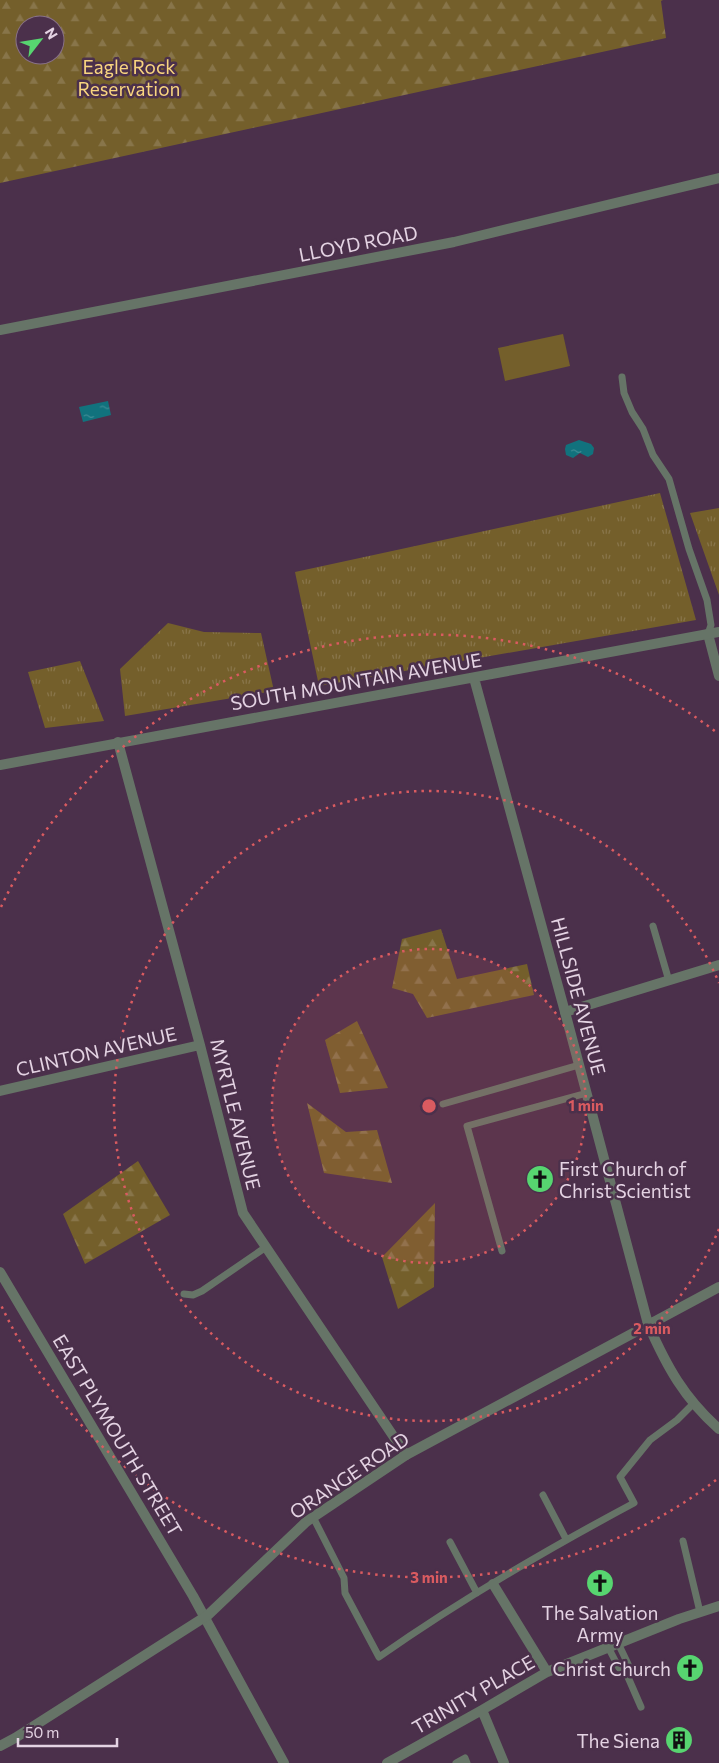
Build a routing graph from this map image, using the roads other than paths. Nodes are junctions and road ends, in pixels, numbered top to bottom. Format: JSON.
{"nodes":[{"id":1,"x":719,"y":178,"type":"edge"},
{"id":2,"x":0,"y":330,"type":"edge"},
{"id":3,"x":622,"y":377,"type":"dead end"},
{"id":4,"x":719,"y":632,"type":"edge"},
{"id":5,"x":708,"y":634,"type":"junction"},
{"id":6,"x":719,"y":676,"type":"edge"},
{"id":7,"x":474,"y":678,"type":"junction"},
{"id":8,"x":118,"y":742,"type":"junction"},
{"id":9,"x":0,"y":765,"type":"edge"},
{"id":10,"x":653,"y":926,"type":"dead end"},
{"id":11,"x":719,"y":965,"type":"edge"},
{"id":12,"x":669,"y":981,"type":"junction"},
{"id":13,"x":565,"y":1012,"type":"junction"},
{"id":14,"x":200,"y":1045,"type":"junction"},
{"id":15,"x":579,"y":1065,"type":"junction"},
{"id":16,"x":0,"y":1091,"type":"edge"},
{"id":17,"x":587,"y":1093,"type":"junction"},
{"id":18,"x":442,"y":1104,"type":"dead end"},
{"id":19,"x":266,"y":1247,"type":"junction"},
{"id":20,"x":502,"y":1251,"type":"dead end"},
{"id":21,"x":0,"y":1272,"type":"edge"},
{"id":22,"x":719,"y":1287,"type":"edge"},
{"id":23,"x":184,"y":1294,"type":"dead end"},
{"id":24,"x":648,"y":1324,"type":"junction"},
{"id":25,"x":693,"y":1404,"type":"junction"},
{"id":26,"x":719,"y":1429,"type":"edge"},
{"id":27,"x":406,"y":1455,"type":"junction"},
{"id":28,"x":543,"y":1495,"type":"dead end"},
{"id":29,"x":313,"y":1517,"type":"junction"},
{"id":30,"x":566,"y":1539,"type":"junction"},
{"id":31,"x":683,"y":1541,"type":"dead end"},
{"id":32,"x":450,"y":1542,"type":"dead end"},
{"id":33,"x":494,"y":1584,"type":"junction"},
{"id":34,"x":477,"y":1593,"type":"junction"},
{"id":35,"x":719,"y":1606,"type":"edge"},
{"id":36,"x":700,"y":1612,"type":"junction"},
{"id":37,"x":204,"y":1617,"type":"junction"},
{"id":38,"x":613,"y":1645,"type":"junction"},
{"id":39,"x":624,"y":1667,"type":"junction"},
{"id":40,"x":547,"y":1672,"type":"junction"},
{"id":41,"x":641,"y":1708,"type":"dead end"},
{"id":42,"x":482,"y":1710,"type":"junction"},
{"id":43,"x":0,"y":1746,"type":"edge"},
{"id":44,"x":284,"y":1763,"type":"edge"},
{"id":45,"x":387,"y":1763,"type":"edge"},
{"id":46,"x":456,"y":1763,"type":"edge"},
{"id":47,"x":467,"y":1763,"type":"edge"},
{"id":48,"x":504,"y":1763,"type":"edge"}],
"edges":[{"from":1,"to":2,"type":"street","name":"LLOYD ROAD"},
{"from":3,"to":5,"type":"lane"},
{"from":4,"to":5,"type":"street","name":"SOUTH MOUNTAIN AVENUE"},
{"from":5,"to":6,"type":"street"},
{"from":5,"to":7,"type":"street","name":"SOUTH MOUNTAIN AVENUE"},
{"from":7,"to":8,"type":"street","name":"SOUTH MOUNTAIN AVENUE"},
{"from":7,"to":13,"type":"street","name":"HILLSIDE AVENUE"},
{"from":8,"to":9,"type":"street","name":"SOUTH MOUNTAIN AVENUE"},
{"from":8,"to":14,"type":"street","name":"MYRTLE AVENUE"},
{"from":10,"to":12,"type":"lane"},
{"from":11,"to":12,"type":"street"},
{"from":12,"to":13,"type":"street"},
{"from":13,"to":15,"type":"street","name":"HILLSIDE AVENUE"},
{"from":14,"to":16,"type":"street","name":"CLINTON AVENUE"},
{"from":14,"to":19,"type":"street","name":"MYRTLE AVENUE"},
{"from":15,"to":17,"type":"street","name":"HILLSIDE AVENUE"},
{"from":15,"to":18,"type":"lane"},
{"from":17,"to":20,"type":"lane"},
{"from":17,"to":24,"type":"street","name":"HILLSIDE AVENUE"},
{"from":19,"to":23,"type":"lane"},
{"from":19,"to":27,"type":"street","name":"MYRTLE AVENUE"},
{"from":21,"to":37,"type":"street","name":"EAST PLYMOUTH STREET"},
{"from":22,"to":24,"type":"street","name":"ORANGE ROAD"},
{"from":24,"to":25,"type":"street","name":"HILLSIDE AVENUE"},
{"from":24,"to":27,"type":"street","name":"ORANGE ROAD"},
{"from":25,"to":26,"type":"street","name":"HILLSIDE AVENUE"},
{"from":25,"to":30,"type":"lane"},
{"from":27,"to":29,"type":"street","name":"ORANGE ROAD"},
{"from":28,"to":30,"type":"lane"},
{"from":29,"to":34,"type":"lane"},
{"from":29,"to":37,"type":"street","name":"ORANGE ROAD"},
{"from":30,"to":33,"type":"lane"},
{"from":31,"to":36,"type":"lane"},
{"from":32,"to":34,"type":"lane"},
{"from":33,"to":34,"type":"lane"},
{"from":33,"to":40,"type":"street"},
{"from":35,"to":36,"type":"street","name":"TRINITY PLACE"},
{"from":36,"to":38,"type":"street","name":"TRINITY PLACE"},
{"from":37,"to":43,"type":"street","name":"ORANGE ROAD"},
{"from":37,"to":44,"type":"street","name":"EAST PLYMOUTH STREET"},
{"from":38,"to":39,"type":"lane"},
{"from":38,"to":39,"type":"lane"},
{"from":38,"to":40,"type":"street","name":"TRINITY PLACE"},
{"from":39,"to":41,"type":"lane"},
{"from":40,"to":42,"type":"street","name":"TRINITY PLACE"},
{"from":42,"to":45,"type":"street","name":"TRINITY PLACE"},
{"from":42,"to":48,"type":"street"},
{"from":46,"to":47,"type":"lane"}]}
